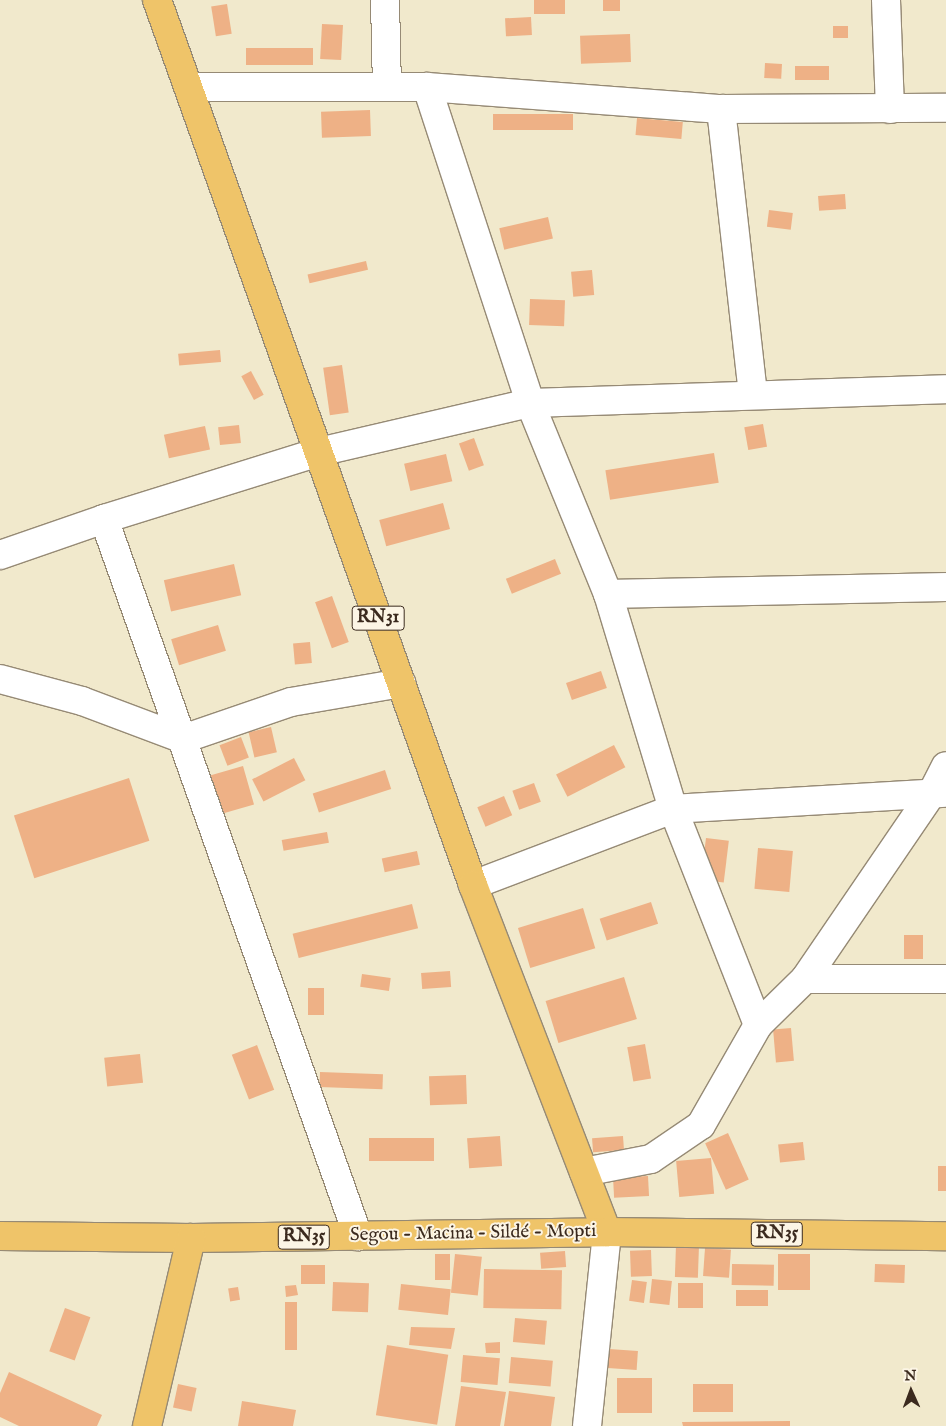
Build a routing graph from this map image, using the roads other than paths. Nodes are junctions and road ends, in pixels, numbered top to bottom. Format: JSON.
{"nodes":[{"id":1,"x":157,"y":0,"type":"edge"},
{"id":2,"x":385,"y":0,"type":"edge"},
{"id":3,"x":886,"y":0,"type":"edge"},
{"id":4,"x":188,"y":87,"type":"junction"},
{"id":5,"x":387,"y":87,"type":"junction"},
{"id":6,"x":427,"y":87,"type":"junction"},
{"id":7,"x":946,"y":108,"type":"edge"},
{"id":8,"x":722,"y":109,"type":"junction"},
{"id":9,"x":890,"y":109,"type":"junction"},
{"id":10,"x":946,"y":389,"type":"edge"},
{"id":11,"x":753,"y":394,"type":"junction"},
{"id":12,"x":530,"y":403,"type":"junction"},
{"id":13,"x":319,"y":452,"type":"junction"},
{"id":14,"x":104,"y":519,"type":"junction"},
{"id":15,"x":0,"y":555,"type":"edge"},
{"id":16,"x":946,"y":587,"type":"edge"},
{"id":17,"x":608,"y":594,"type":"junction"},
{"id":18,"x":0,"y":678,"type":"edge"},
{"id":19,"x":401,"y":683,"type":"junction"},
{"id":20,"x":183,"y":739,"type":"junction"},
{"id":21,"x":946,"y":766,"type":"edge"},
{"id":22,"x":939,"y":793,"type":"edge"},
{"id":23,"x":673,"y":809,"type":"junction"},
{"id":24,"x":473,"y":885,"type":"junction"},
{"id":25,"x":805,"y":979,"type":"junction"},
{"id":26,"x":946,"y":979,"type":"edge"},
{"id":27,"x":758,"y":1025,"type":"junction"},
{"id":28,"x":584,"y":1172,"type":"junction"},
{"id":29,"x":607,"y":1232,"type":"junction"},
{"id":30,"x":0,"y":1236,"type":"edge"},
{"id":31,"x":358,"y":1236,"type":"junction"},
{"id":32,"x":946,"y":1236,"type":"edge"},
{"id":33,"x":191,"y":1238,"type":"junction"},
{"id":34,"x":148,"y":1426,"type":"edge"},
{"id":35,"x":587,"y":1426,"type":"edge"}],
"edges":[{"from":1,"to":4,"type":"main road","number":"RN31"},
{"from":2,"to":5,"type":"street"},
{"from":3,"to":9,"type":"street"},
{"from":4,"to":5,"type":"street"},
{"from":4,"to":13,"type":"main road","number":"RN31"},
{"from":5,"to":6,"type":"street"},
{"from":6,"to":8,"type":"street"},
{"from":6,"to":12,"type":"street"},
{"from":7,"to":9,"type":"street"},
{"from":8,"to":9,"type":"street"},
{"from":8,"to":11,"type":"street"},
{"from":10,"to":11,"type":"street"},
{"from":11,"to":12,"type":"street"},
{"from":12,"to":13,"type":"street"},
{"from":12,"to":17,"type":"street"},
{"from":13,"to":14,"type":"street"},
{"from":13,"to":19,"type":"main road","number":"RN31"},
{"from":14,"to":15,"type":"street"},
{"from":14,"to":20,"type":"street"},
{"from":16,"to":17,"type":"street"},
{"from":17,"to":23,"type":"street"},
{"from":18,"to":20,"type":"street"},
{"from":19,"to":20,"type":"street"},
{"from":19,"to":24,"type":"main road","number":"RN31"},
{"from":20,"to":31,"type":"street"},
{"from":21,"to":22,"type":"street"},
{"from":22,"to":23,"type":"street"},
{"from":22,"to":25,"type":"street"},
{"from":23,"to":24,"type":"street"},
{"from":23,"to":27,"type":"street"},
{"from":24,"to":28,"type":"main road","number":"RN31"},
{"from":25,"to":26,"type":"street"},
{"from":25,"to":27,"type":"street"},
{"from":27,"to":28,"type":"street"},
{"from":28,"to":29,"type":"main road","number":"RN31"},
{"from":29,"to":31,"type":"main road","name":"Segou - Macina - Sildé - Mopti","number":"RN35"},
{"from":29,"to":32,"type":"main road","name":"Segou - Macina - Sildé - Mopti","number":"RN35"},
{"from":29,"to":35,"type":"street"},
{"from":30,"to":33,"type":"main road","name":"Segou - Macina - Sildé - Mopti","number":"RN35"},
{"from":31,"to":33,"type":"main road","name":"Segou - Macina - Sildé - Mopti","number":"RN35"},
{"from":33,"to":34,"type":"main road"}]}
